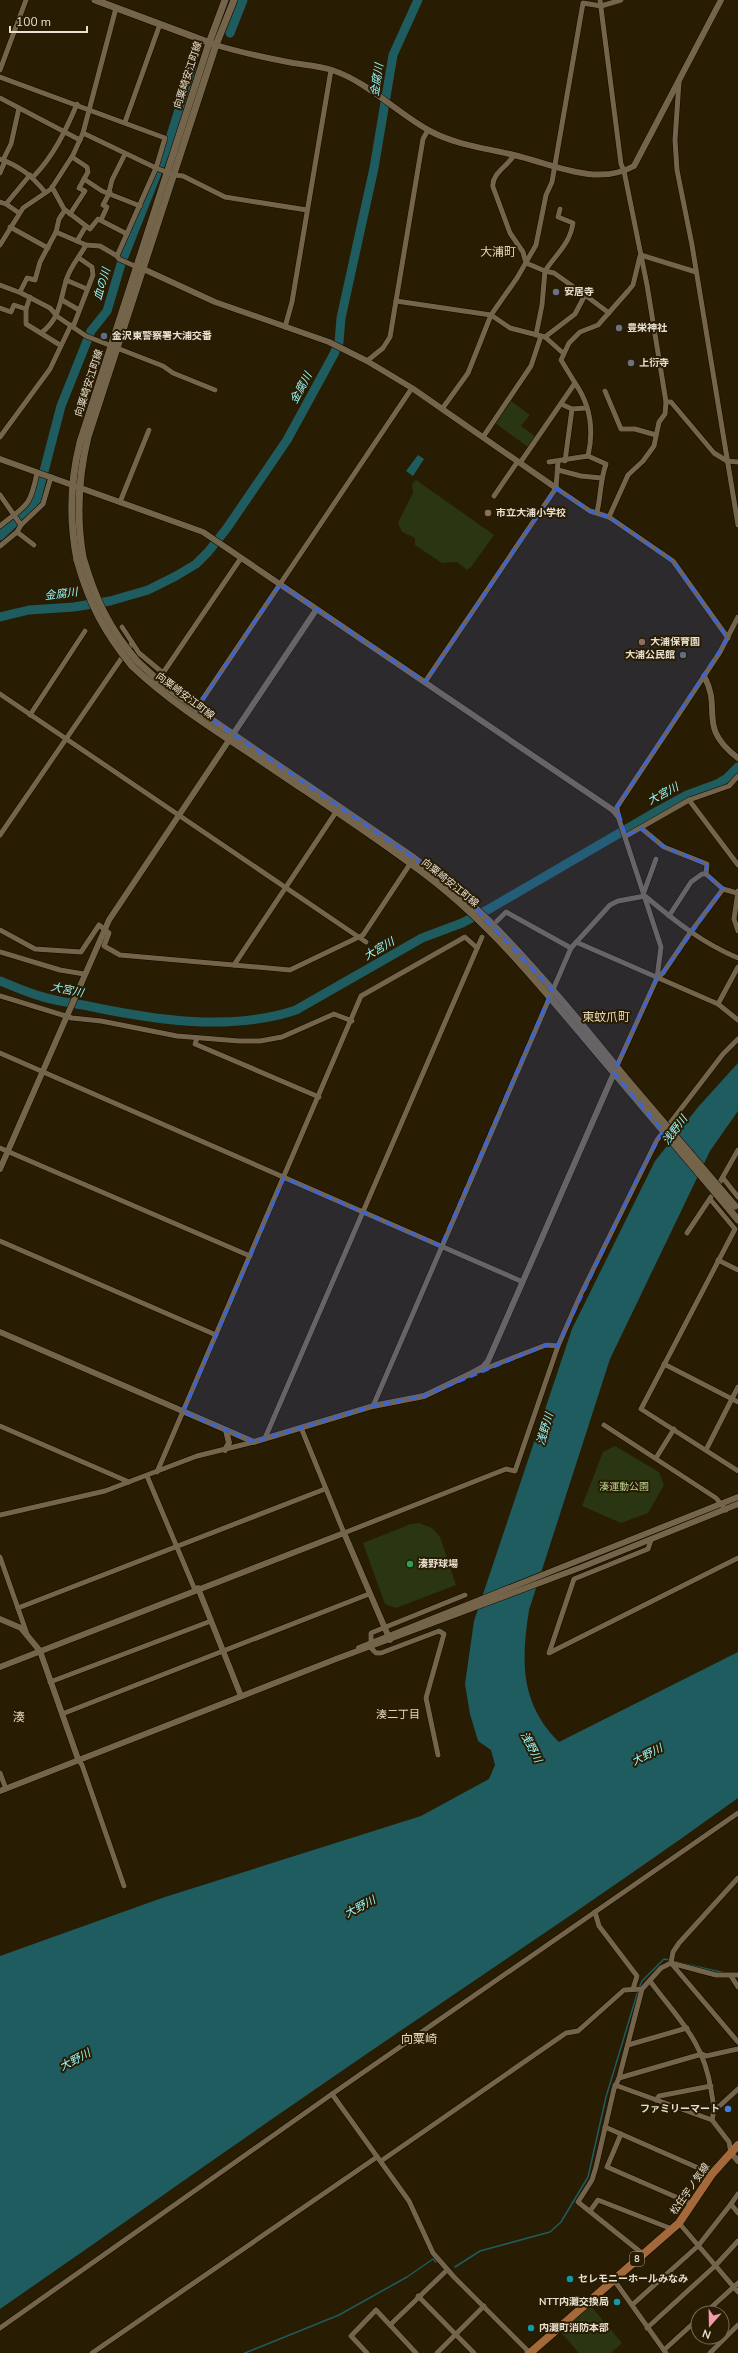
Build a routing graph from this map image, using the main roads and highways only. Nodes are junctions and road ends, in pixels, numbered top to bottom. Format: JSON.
{"nodes":[{"id":1,"x":95,"y":0,"type":"edge"},
{"id":2,"x":225,"y":0,"type":"edge"},
{"id":3,"x":234,"y":0,"type":"edge"},
{"id":4,"x":209,"y":43,"type":"junction"},
{"id":5,"x":216,"y":45,"type":"junction"},
{"id":6,"x":170,"y":173,"type":"junction"},
{"id":7,"x":135,"y":664,"type":"junction"},
{"id":8,"x":449,"y":889,"type":"junction"},
{"id":9,"x":734,"y":1208,"type":"edge"},
{"id":10,"x":738,"y":1220,"type":"edge"},
{"id":11,"x":738,"y":2145,"type":"edge"},
{"id":12,"x":530,"y":2353,"type":"edge"}],
"edges":[{"from":1,"to":4,"type":"main road"},
{"from":2,"to":4,"type":"main road","name":"向粟崎安江町線"},
{"from":3,"to":5,"type":"main road","name":"向粟崎安江町線"},
{"from":4,"to":5,"type":"main road"},
{"from":4,"to":6,"type":"main road","name":"向粟崎安江町線"},
{"from":5,"to":6,"type":"main road","name":"向粟崎安江町線"},
{"from":6,"to":7,"type":"main road","name":"向粟崎安江町線","bridge":true},
{"from":7,"to":8,"type":"main road","name":"向粟崎安江町線"},
{"from":7,"to":8,"type":"main road","name":"向粟崎安江町線"},
{"from":8,"to":9,"type":"main road","name":"向粟崎安江町線","bridge":true},
{"from":9,"to":10,"type":"main road","name":"向粟崎安江町線"},
{"from":11,"to":12,"type":"main road","name":"松任宇ノ気線","number":"8"}]}
